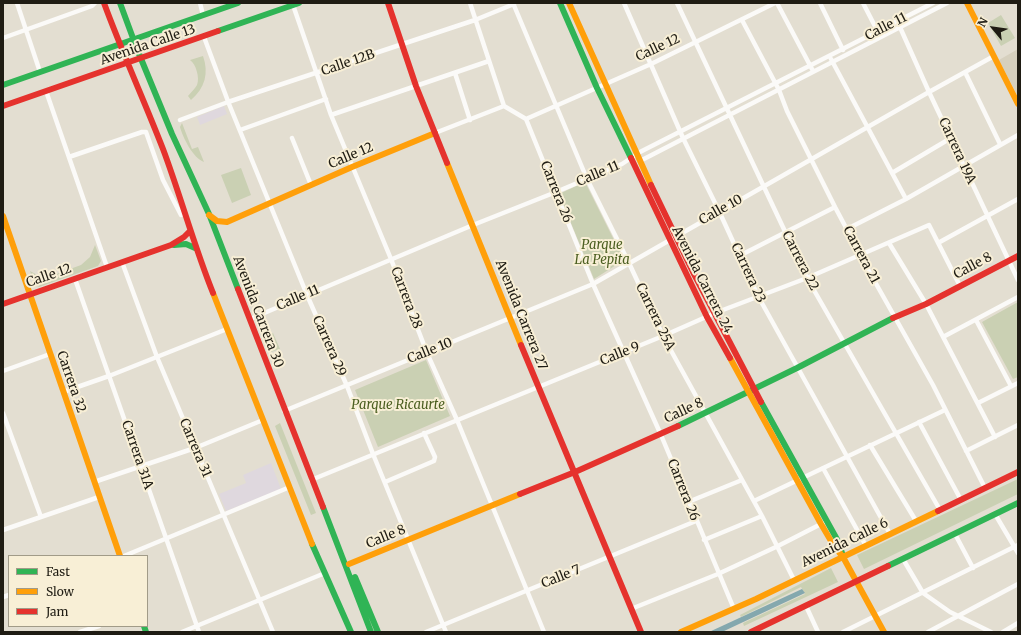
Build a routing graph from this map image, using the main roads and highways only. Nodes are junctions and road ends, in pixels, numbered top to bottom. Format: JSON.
{"nodes":[{"id":1,"x":104,"y":3,"type":"edge"},
{"id":2,"x":120,"y":3,"type":"edge"},
{"id":3,"x":238,"y":3,"type":"edge"},
{"id":4,"x":388,"y":3,"type":"edge"},
{"id":5,"x":560,"y":3,"type":"edge"},
{"id":6,"x":569,"y":3,"type":"edge"},
{"id":7,"x":967,"y":3,"type":"edge"},
{"id":8,"x":296,"y":4,"type":"edge"},
{"id":9,"x":575,"y":18,"type":"junction"},
{"id":10,"x":568,"y":20,"type":"junction"},
{"id":11,"x":3,"y":85,"type":"edge"},
{"id":12,"x":1018,"y":104,"type":"edge"},
{"id":13,"x":3,"y":106,"type":"edge"},
{"id":14,"x":435,"y":133,"type":"junction"},
{"id":15,"x":208,"y":214,"type":"junction"},
{"id":16,"x":3,"y":216,"type":"edge"},
{"id":17,"x":188,"y":228,"type":"junction"},
{"id":18,"x":672,"y":238,"type":"junction"},
{"id":19,"x":171,"y":245,"type":"junction"},
{"id":20,"x":195,"y":248,"type":"junction"},
{"id":21,"x":1018,"y":256,"type":"edge"},
{"id":22,"x":30,"y":295,"type":"junction"},
{"id":23,"x":3,"y":304,"type":"edge"},
{"id":24,"x":752,"y":390,"type":"junction"},
{"id":25,"x":575,"y":472,"type":"junction"},
{"id":26,"x":1018,"y":472,"type":"edge"},
{"id":27,"x":1018,"y":503,"type":"edge"},
{"id":28,"x":824,"y":523,"type":"junction"},
{"id":29,"x":332,"y":531,"type":"junction"},
{"id":30,"x":120,"y":555,"type":"edge"},
{"id":31,"x":843,"y":557,"type":"junction"},
{"id":32,"x":349,"y":564,"type":"junction"},
{"id":33,"x":856,"y":581,"type":"junction"},
{"id":34,"x":331,"y":589,"type":"junction"},
{"id":35,"x":346,"y":632,"type":"edge"},
{"id":36,"x":351,"y":632,"type":"edge"},
{"id":37,"x":371,"y":632,"type":"edge"},
{"id":38,"x":378,"y":632,"type":"edge"},
{"id":39,"x":641,"y":632,"type":"edge"},
{"id":40,"x":681,"y":632,"type":"edge"},
{"id":41,"x":752,"y":632,"type":"edge"},
{"id":42,"x":884,"y":632,"type":"edge"}],
"edges":[{"from":1,"to":17,"type":"main road"},
{"from":2,"to":15,"type":"main road","name":"Avenida Carrera 30"},
{"from":3,"to":11,"type":"main road","name":"Avenida Calle 13"},
{"from":4,"to":14,"type":"main road","name":"Avenida Carrera 27"},
{"from":5,"to":10,"type":"main road","name":"Avenida Carrera 24"},
{"from":6,"to":9,"type":"main road","name":"Avenida Carrera 24"},
{"from":7,"to":12,"type":"main road"},
{"from":8,"to":13,"type":"main road","name":"Avenida Calle 13"},
{"from":9,"to":10,"type":"main road"},
{"from":9,"to":18,"type":"main road","name":"Avenida Carrera 24"},
{"from":10,"to":18,"type":"main road","name":"Avenida Carrera 24"},
{"from":14,"to":15,"type":"main road","name":"Calle 12"},
{"from":14,"to":25,"type":"main road","name":"Avenida Carrera 27"},
{"from":15,"to":29,"type":"main road","name":"Avenida Carrera 30"},
{"from":16,"to":22,"type":"main road","name":"Carrera 32"},
{"from":17,"to":19,"type":"main road","name":"Calle 12"},
{"from":17,"to":20,"type":"main road"},
{"from":18,"to":24,"type":"main road","name":"Avenida Carrera 24"},
{"from":18,"to":24,"type":"main road","name":"Avenida Carrera 24"},
{"from":19,"to":20,"type":"main road","name":"Calle 12"},
{"from":19,"to":22,"type":"main road","name":"Calle 12"},
{"from":20,"to":34,"type":"main road"},
{"from":21,"to":24,"type":"main road","name":"Calle 8"},
{"from":22,"to":23,"type":"main road","name":"Calle 12"},
{"from":22,"to":30,"type":"main road","name":"Carrera 32"},
{"from":24,"to":25,"type":"main road","name":"Calle 8"},
{"from":24,"to":28,"type":"main road","name":"Avenida Carrera 24"},
{"from":24,"to":28,"type":"main road","name":"Avenida Carrera 24"},
{"from":25,"to":32,"type":"main road","name":"Calle 8"},
{"from":25,"to":39,"type":"main road","name":"Avenida Carrera 27"},
{"from":26,"to":31,"type":"main road","name":"Avenida Calle 6"},
{"from":27,"to":33,"type":"main road"},
{"from":28,"to":31,"type":"main road","name":"Avenida Carrera 24"},
{"from":29,"to":32,"type":"main road"},
{"from":29,"to":37,"type":"main road","name":"Avenida Carrera 30"},
{"from":31,"to":33,"type":"main road","name":"Avenida Carrera 24"},
{"from":31,"to":40,"type":"main road","name":"Avenida Calle 6"},
{"from":32,"to":38,"type":"main road"},
{"from":33,"to":41,"type":"main road"},
{"from":33,"to":42,"type":"main road","name":"Avenida Carrera 24"},
{"from":34,"to":35,"type":"main road"},
{"from":34,"to":36,"type":"main road"}]}
